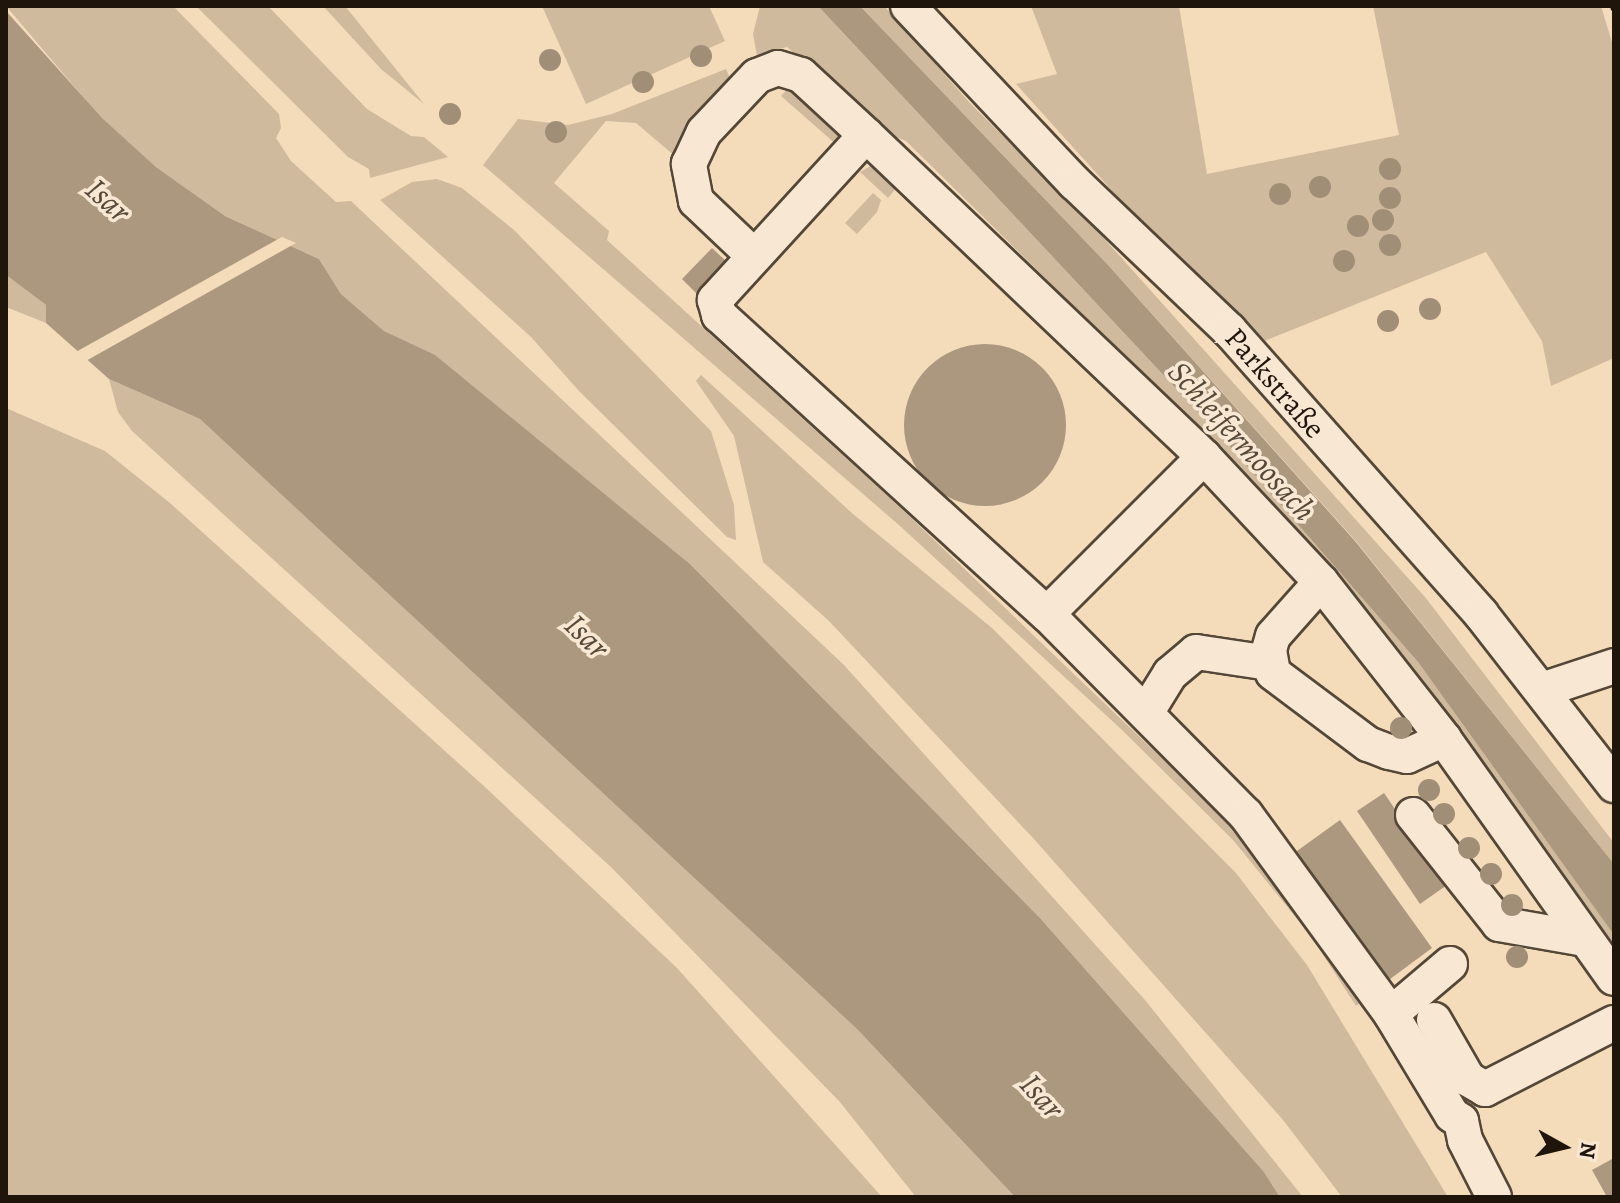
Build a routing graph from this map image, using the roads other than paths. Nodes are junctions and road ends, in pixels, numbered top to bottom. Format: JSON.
{"nodes":[{"id":1,"x":908,"y":6,"type":"edge"},
{"id":2,"x":866,"y":135,"type":"junction"},
{"id":3,"x":754,"y":256,"type":"junction"},
{"id":4,"x":1204,"y":457,"type":"junction"},
{"id":5,"x":1321,"y":582,"type":"junction"},
{"id":6,"x":1047,"y":614,"type":"junction"},
{"id":7,"x":1269,"y":663,"type":"junction"},
{"id":8,"x":1614,"y":666,"type":"edge"},
{"id":9,"x":1542,"y":690,"type":"junction"},
{"id":10,"x":1146,"y":713,"type":"junction"},
{"id":11,"x":1444,"y":739,"type":"junction"},
{"id":12,"x":1614,"y":785,"type":"edge"},
{"id":13,"x":1413,"y":815,"type":"dead end"},
{"id":14,"x":1585,"y":939,"type":"junction"},
{"id":15,"x":1450,"y":964,"type":"dead end"},
{"id":16,"x":1614,"y":978,"type":"edge"},
{"id":17,"x":1391,"y":1014,"type":"junction"},
{"id":18,"x":1434,"y":1020,"type":"dead end"},
{"id":19,"x":1614,"y":1023,"type":"edge"},
{"id":20,"x":1550,"y":1058,"type":"junction"},
{"id":21,"x":1461,"y":1121,"type":"junction"},
{"id":22,"x":1494,"y":1197,"type":"edge"}],
"edges":[{"from":1,"to":9,"type":"street","name":"Parkstraße"},
{"from":2,"to":3,"type":"street"},
{"from":2,"to":3,"type":"street"},
{"from":2,"to":4,"type":"street"},
{"from":3,"to":6,"type":"street"},
{"from":4,"to":5,"type":"street"},
{"from":4,"to":6,"type":"street"},
{"from":5,"to":7,"type":"street"},
{"from":5,"to":11,"type":"street"},
{"from":6,"to":10,"type":"street"},
{"from":7,"to":10,"type":"street"},
{"from":7,"to":11,"type":"street"},
{"from":8,"to":9,"type":"street"},
{"from":9,"to":12,"type":"street","name":"Parkstraße"},
{"from":10,"to":17,"type":"street"},
{"from":11,"to":14,"type":"street"},
{"from":13,"to":14,"type":"street"},
{"from":14,"to":16,"type":"street"},
{"from":15,"to":17,"type":"street"},
{"from":17,"to":21,"type":"street"},
{"from":18,"to":20,"type":"street"},
{"from":19,"to":20,"type":"street"},
{"from":20,"to":21,"type":"street"},
{"from":21,"to":22,"type":"street"}]}
